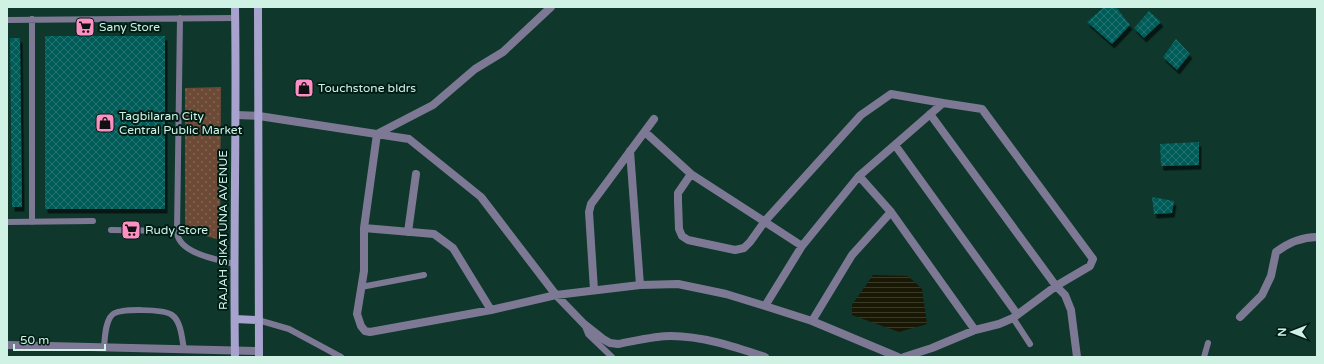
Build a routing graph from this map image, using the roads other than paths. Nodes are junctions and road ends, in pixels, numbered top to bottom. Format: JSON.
{"nodes":[{"id":1,"x":235,"y":7,"type":"edge"},
{"id":2,"x":258,"y":7,"type":"edge"},
{"id":3,"x":551,"y":7,"type":"edge"},
{"id":4,"x":180,"y":18,"type":"junction"},
{"id":5,"x":235,"y":18,"type":"junction"},
{"id":6,"x":32,"y":19,"type":"junction"},
{"id":7,"x":7,"y":20,"type":"edge"},
{"id":8,"x":943,"y":103,"type":"junction"},
{"id":9,"x":930,"y":114,"type":"junction"},
{"id":10,"x":236,"y":115,"type":"junction"},
{"id":11,"x":259,"y":116,"type":"junction"},
{"id":12,"x":654,"y":119,"type":"dead end"},
{"id":13,"x":645,"y":132,"type":"junction"},
{"id":14,"x":377,"y":134,"type":"junction"},
{"id":15,"x":895,"y":145,"type":"junction"},
{"id":16,"x":630,"y":152,"type":"junction"},
{"id":17,"x":416,"y":174,"type":"dead end"},
{"id":18,"x":691,"y":174,"type":"junction"},
{"id":19,"x":859,"y":176,"type":"junction"},
{"id":20,"x":891,"y":212,"type":"junction"},
{"id":21,"x":93,"y":221,"type":"dead end"},
{"id":22,"x":765,"y":221,"type":"junction"},
{"id":23,"x":7,"y":222,"type":"edge"},
{"id":24,"x":32,"y":222,"type":"junction"},
{"id":25,"x":364,"y":228,"type":"junction"},
{"id":26,"x":111,"y":230,"type":"dead end"},
{"id":27,"x":177,"y":231,"type":"junction"},
{"id":28,"x":408,"y":232,"type":"junction"},
{"id":29,"x":1317,"y":237,"type":"edge"},
{"id":30,"x":802,"y":246,"type":"junction"},
{"id":31,"x":234,"y":264,"type":"junction"},
{"id":32,"x":424,"y":275,"type":"dead end"},
{"id":33,"x":640,"y":285,"type":"junction"},
{"id":34,"x":1056,"y":286,"type":"junction"},
{"id":35,"x":361,"y":287,"type":"junction"},
{"id":36,"x":594,"y":290,"type":"junction"},
{"id":37,"x":556,"y":295,"type":"junction"},
{"id":38,"x":765,"y":306,"type":"junction"},
{"id":39,"x":492,"y":310,"type":"junction"},
{"id":40,"x":1015,"y":316,"type":"junction"},
{"id":41,"x":1240,"y":317,"type":"dead end"},
{"id":42,"x":235,"y":319,"type":"junction"},
{"id":43,"x":258,"y":320,"type":"junction"},
{"id":44,"x":812,"y":321,"type":"junction"},
{"id":45,"x":584,"y":324,"type":"junction"},
{"id":46,"x":975,"y":330,"type":"junction"},
{"id":47,"x":1208,"y":343,"type":"dead end"},
{"id":48,"x":1030,"y":344,"type":"dead end"},
{"id":49,"x":7,"y":345,"type":"edge"},
{"id":50,"x":104,"y":347,"type":"junction"},
{"id":51,"x":184,"y":349,"type":"junction"},
{"id":52,"x":235,"y":354,"type":"edge"},
{"id":53,"x":259,"y":354,"type":"edge"},
{"id":54,"x":341,"y":357,"type":"edge"},
{"id":55,"x":612,"y":357,"type":"edge"},
{"id":56,"x":764,"y":357,"type":"edge"},
{"id":57,"x":898,"y":357,"type":"edge"},
{"id":58,"x":904,"y":357,"type":"edge"},
{"id":59,"x":1077,"y":357,"type":"edge"},
{"id":60,"x":1204,"y":357,"type":"edge"}],
"edges":[{"from":1,"to":5,"type":"main road","name":"RAJAH SIKATUNA AVENUE"},
{"from":2,"to":11,"type":"main road"},
{"from":3,"to":14,"type":"street"},
{"from":4,"to":5,"type":"lane"},
{"from":4,"to":6,"type":"lane"},
{"from":4,"to":27,"type":"lane"},
{"from":5,"to":10,"type":"main road","name":"RAJAH SIKATUNA AVENUE"},
{"from":6,"to":7,"type":"lane"},
{"from":6,"to":24,"type":"lane"},
{"from":8,"to":9,"type":"street"},
{"from":8,"to":22,"type":"street"},
{"from":8,"to":34,"type":"street"},
{"from":9,"to":15,"type":"street"},
{"from":9,"to":34,"type":"street"},
{"from":10,"to":11,"type":"street"},
{"from":10,"to":31,"type":"main road","name":"RAJAH SIKATUNA AVENUE"},
{"from":11,"to":14,"type":"street"},
{"from":11,"to":43,"type":"main road"},
{"from":12,"to":13,"type":"street"},
{"from":13,"to":16,"type":"street"},
{"from":13,"to":18,"type":"street"},
{"from":14,"to":25,"type":"street"},
{"from":14,"to":37,"type":"street"},
{"from":15,"to":19,"type":"street"},
{"from":15,"to":40,"type":"street"},
{"from":16,"to":33,"type":"street"},
{"from":16,"to":36,"type":"street"},
{"from":17,"to":28,"type":"street"},
{"from":18,"to":22,"type":"street"},
{"from":18,"to":22,"type":"street"},
{"from":19,"to":20,"type":"street"},
{"from":19,"to":30,"type":"street"},
{"from":20,"to":44,"type":"street"},
{"from":20,"to":46,"type":"street"},
{"from":21,"to":24,"type":"lane"},
{"from":22,"to":30,"type":"street"},
{"from":23,"to":24,"type":"lane"},
{"from":25,"to":28,"type":"street"},
{"from":25,"to":35,"type":"street"},
{"from":26,"to":27,"type":"lane"},
{"from":27,"to":31,"type":"lane"},
{"from":28,"to":39,"type":"street"},
{"from":29,"to":41,"type":"street"},
{"from":30,"to":38,"type":"street"},
{"from":31,"to":42,"type":"main road","name":"RAJAH SIKATUNA AVENUE"},
{"from":32,"to":35,"type":"lane"},
{"from":33,"to":36,"type":"street"},
{"from":33,"to":38,"type":"street"},
{"from":34,"to":40,"type":"street"},
{"from":34,"to":59,"type":"street"},
{"from":35,"to":39,"type":"street"},
{"from":36,"to":37,"type":"street"},
{"from":37,"to":39,"type":"street"},
{"from":37,"to":45,"type":"street"},
{"from":38,"to":44,"type":"street"},
{"from":40,"to":46,"type":"street"},
{"from":40,"to":48,"type":"lane"},
{"from":42,"to":43,"type":"main road"},
{"from":42,"to":52,"type":"main road","name":"RAJAH SIKATUNA AVENUE"},
{"from":43,"to":53,"type":"main road"},
{"from":43,"to":54,"type":"lane"},
{"from":44,"to":57,"type":"street"},
{"from":45,"to":55,"type":"lane"},
{"from":45,"to":56,"type":"street"},
{"from":46,"to":58,"type":"street"},
{"from":47,"to":60,"type":"lane"},
{"from":49,"to":50,"type":"street"},
{"from":50,"to":51,"type":"street"},
{"from":50,"to":51,"type":"lane"},
{"from":51,"to":52,"type":"street"},
{"from":52,"to":53,"type":"street"}]}
